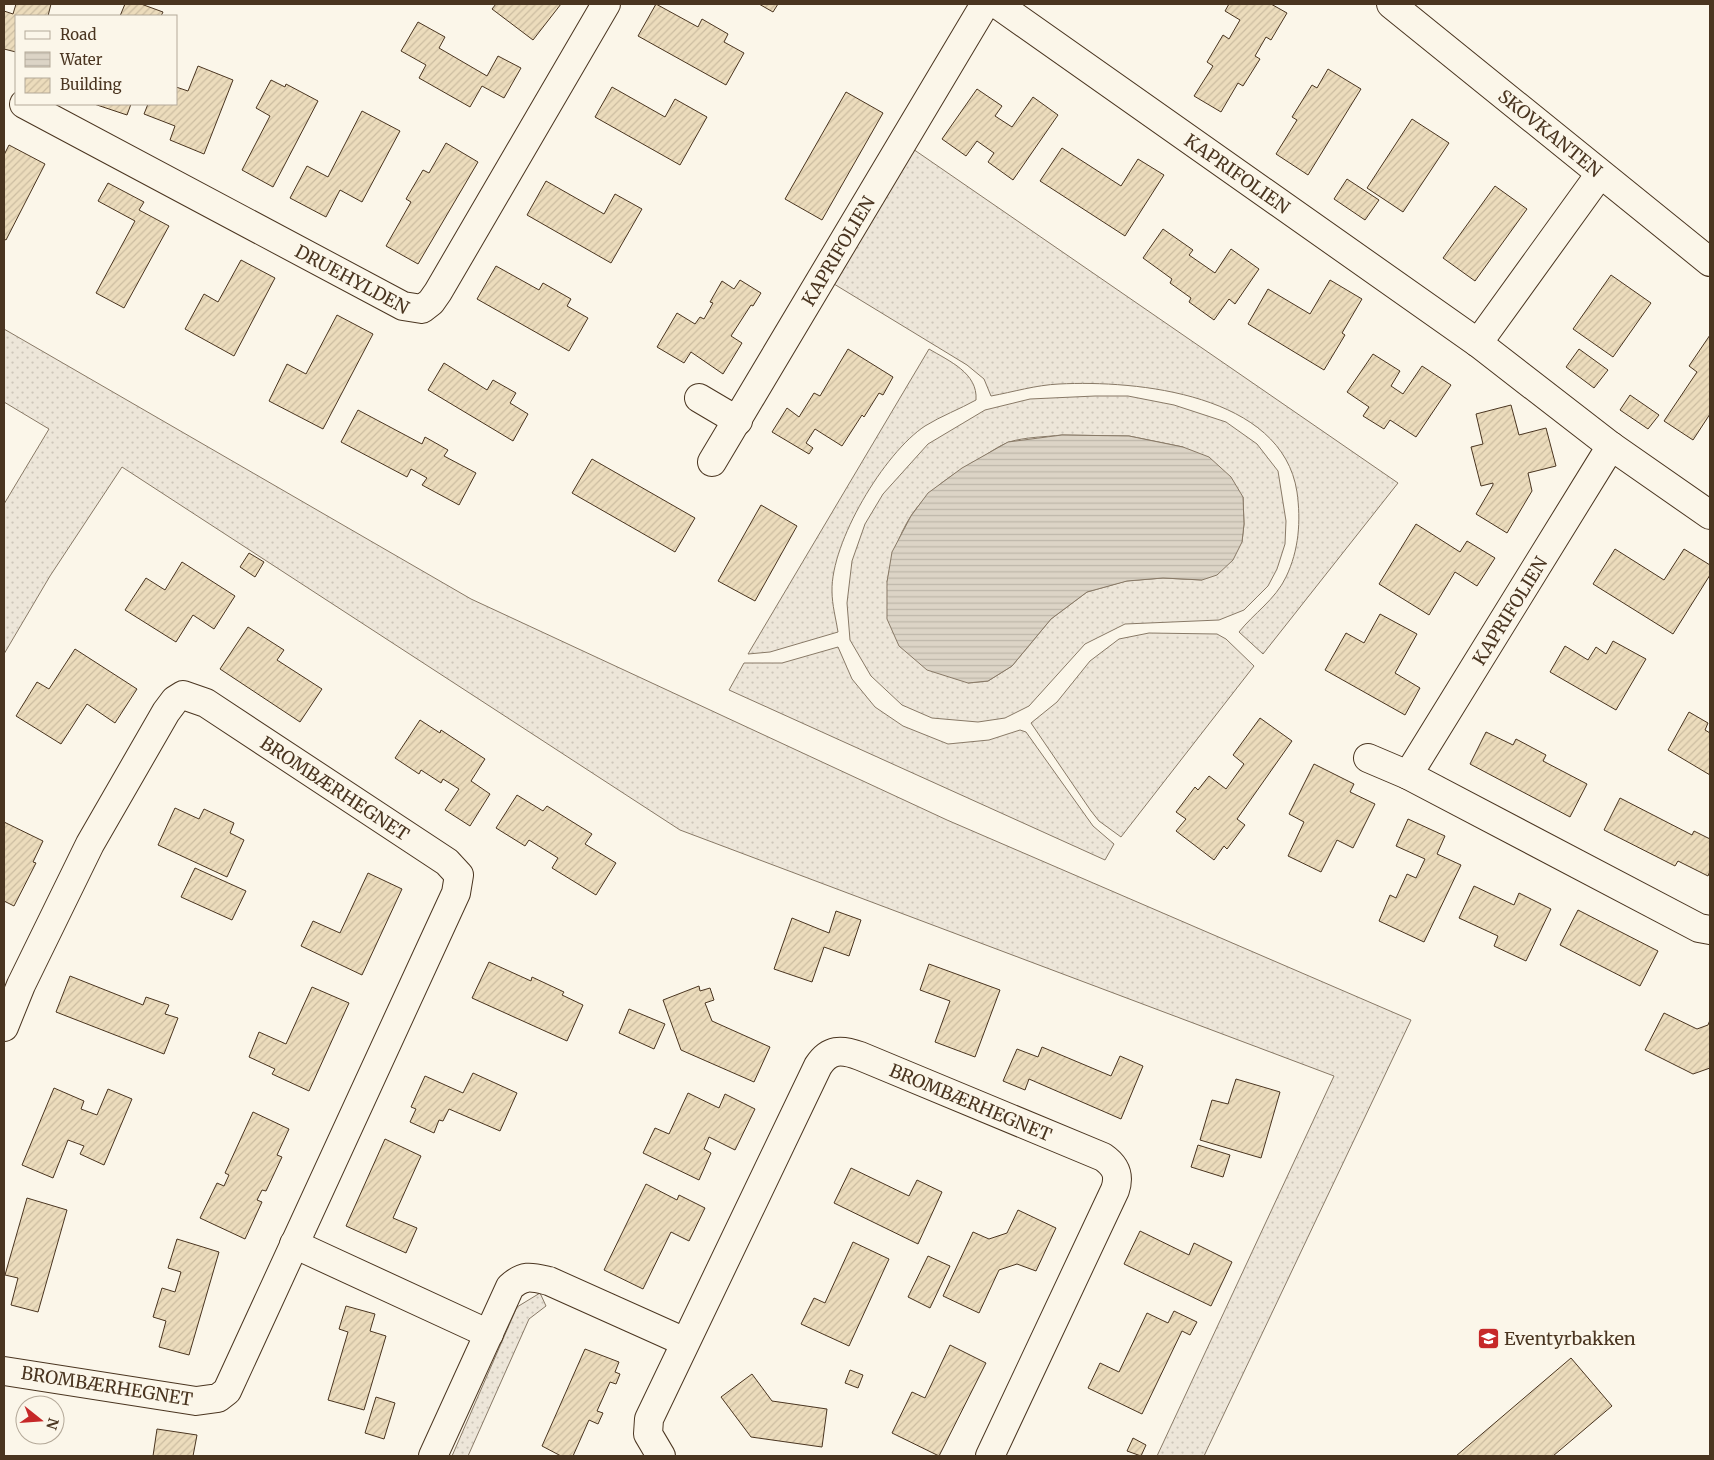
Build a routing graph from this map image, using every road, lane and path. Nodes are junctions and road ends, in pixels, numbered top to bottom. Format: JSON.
{"nodes":[{"id":1,"x":606,"y":4,"type":"edge"},
{"id":2,"x":985,"y":4,"type":"edge"},
{"id":3,"x":997,"y":4,"type":"edge"},
{"id":4,"x":1391,"y":4,"type":"edge"},
{"id":5,"x":4,"y":93,"type":"edge"},
{"id":6,"x":15,"y":99,"type":"edge"},
{"id":7,"x":26,"y":105,"type":"edge"},
{"id":8,"x":1600,"y":174,"type":"junction"},
{"id":9,"x":1710,"y":262,"type":"edge"},
{"id":10,"x":1478,"y":343,"type":"junction"},
{"id":11,"x":699,"y":398,"type":"dead end"},
{"id":12,"x":738,"y":420,"type":"junction"},
{"id":13,"x":1611,"y":446,"type":"junction"},
{"id":14,"x":712,"y":462,"type":"dead end"},
{"id":15,"x":1710,"y":515,"type":"edge"},
{"id":16,"x":1368,"y":758,"type":"dead end"},
{"id":17,"x":1408,"y":775,"type":"junction"},
{"id":18,"x":1710,"y":930,"type":"edge"},
{"id":19,"x":4,"y":1026,"type":"edge"},
{"id":20,"x":294,"y":1244,"type":"junction"},
{"id":21,"x":489,"y":1334,"type":"junction"},
{"id":22,"x":685,"y":1342,"type":"junction"},
{"id":23,"x":4,"y":1371,"type":"edge"},
{"id":24,"x":433,"y":1456,"type":"edge"},
{"id":25,"x":661,"y":1456,"type":"edge"},
{"id":26,"x":990,"y":1456,"type":"edge"}],
"edges":[{"from":1,"to":7,"type":"street","name":"DRUEHYLDEN"},
{"from":2,"to":12,"type":"street","name":"KAPRIFOLIEN"},
{"from":3,"to":10,"type":"street","name":"KAPRIFOLIEN"},
{"from":4,"to":8,"type":"street","name":"SKOVKANTEN"},
{"from":5,"to":6,"type":"street"},
{"from":8,"to":9,"type":"street","name":"SKOVKANTEN"},
{"from":8,"to":10,"type":"street"},
{"from":10,"to":13,"type":"street","name":"KAPRIFOLIEN"},
{"from":11,"to":12,"type":"street"},
{"from":12,"to":14,"type":"street","name":"KAPRIFOLIEN"},
{"from":13,"to":15,"type":"street","name":"KAPRIFOLIEN"},
{"from":13,"to":17,"type":"street","name":"KAPRIFOLIEN"},
{"from":16,"to":17,"type":"street"},
{"from":17,"to":18,"type":"street"},
{"from":19,"to":20,"type":"street","name":"BROMBÆRHEGNET"},
{"from":20,"to":21,"type":"street"},
{"from":20,"to":23,"type":"street","name":"BROMBÆRHEGNET"},
{"from":21,"to":22,"type":"street"},
{"from":21,"to":24,"type":"street"},
{"from":22,"to":25,"type":"street","name":"BROMBÆRHEGNET"},
{"from":22,"to":26,"type":"street","name":"BROMBÆRHEGNET"}]}
